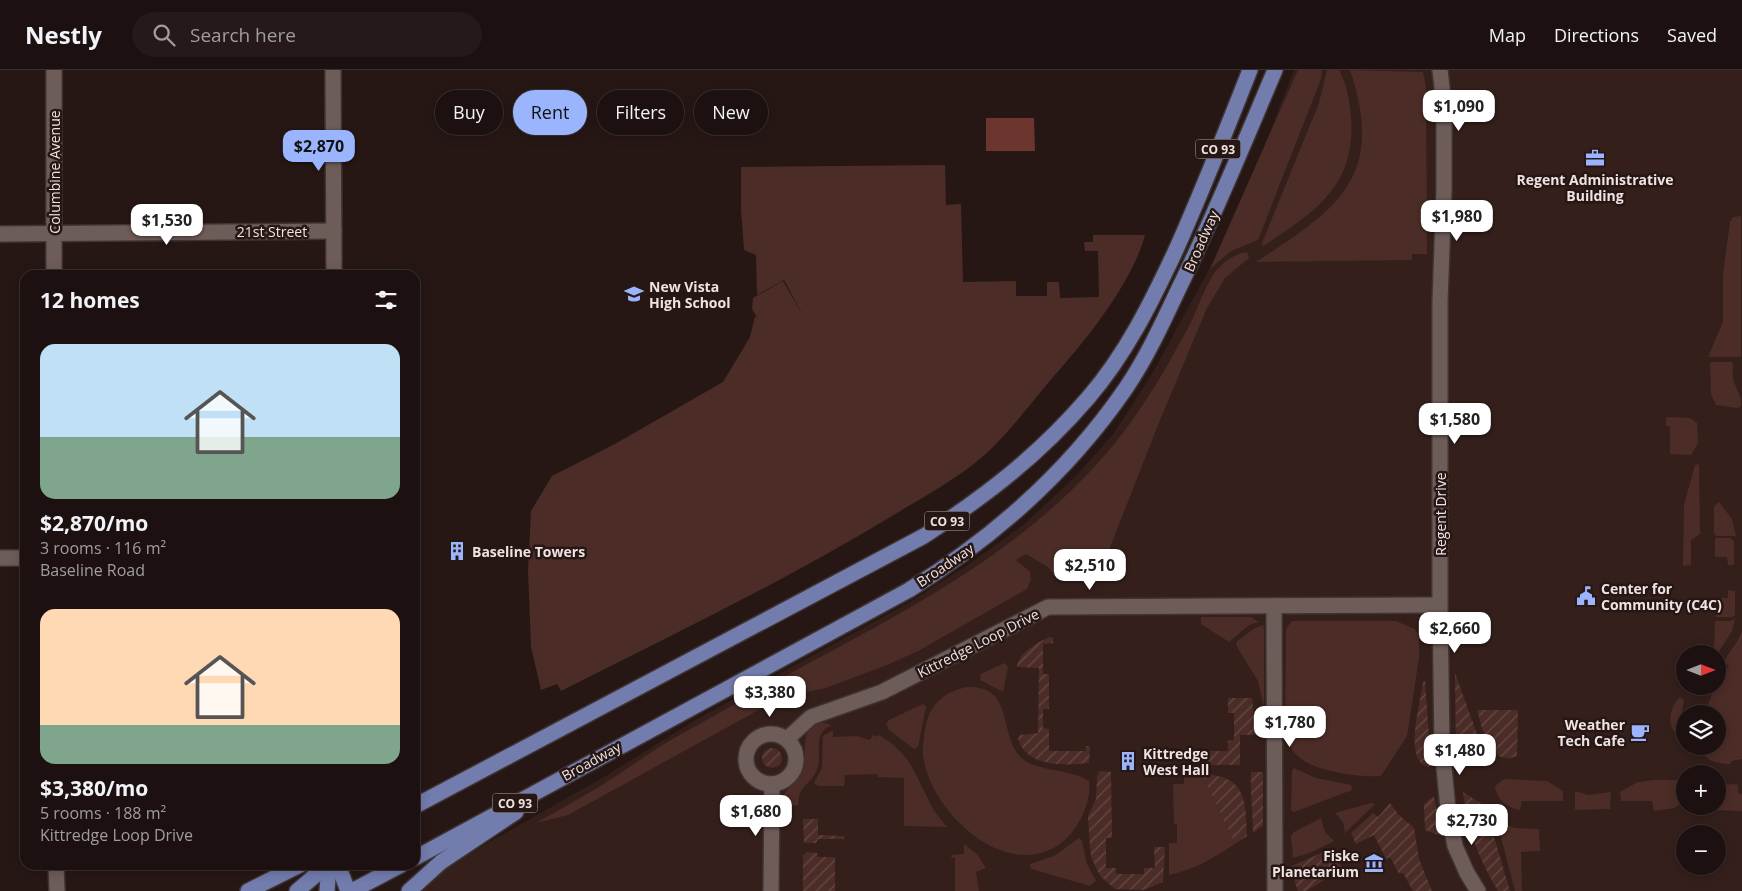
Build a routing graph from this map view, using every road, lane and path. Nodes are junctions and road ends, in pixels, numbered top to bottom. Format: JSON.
{"nodes":[{"id":1,"x":54,"y":70,"type":"edge"},
{"id":2,"x":333,"y":70,"type":"edge"},
{"id":3,"x":1250,"y":70,"type":"edge"},
{"id":4,"x":1282,"y":70,"type":"edge"},
{"id":5,"x":1440,"y":70,"type":"edge"},
{"id":6,"x":1273,"y":75,"type":"edge"},
{"id":7,"x":334,"y":230,"type":"junction"},
{"id":8,"x":0,"y":234,"type":"edge"},
{"id":9,"x":54,"y":234,"type":"junction"},
{"id":10,"x":54,"y":270,"type":"edge"},
{"id":11,"x":334,"y":270,"type":"edge"},
{"id":12,"x":0,"y":558,"type":"edge"},
{"id":13,"x":20,"y":558,"type":"edge"},
{"id":14,"x":1440,"y":605,"type":"junction"},
{"id":15,"x":1274,"y":606,"type":"junction"},
{"id":16,"x":788,"y":739,"type":"junction"},
{"id":17,"x":616,"y":748,"type":"junction"},
{"id":18,"x":772,"y":784,"type":"junction"},
{"id":19,"x":420,"y":803,"type":"edge"},
{"id":20,"x":420,"y":855,"type":"edge"},
{"id":21,"x":56,"y":870,"type":"edge"},
{"id":22,"x":290,"y":870,"type":"edge"},
{"id":23,"x":319,"y":870,"type":"edge"},
{"id":24,"x":329,"y":870,"type":"edge"},
{"id":25,"x":340,"y":870,"type":"edge"},
{"id":26,"x":391,"y":870,"type":"edge"},
{"id":27,"x":57,"y":891,"type":"edge"},
{"id":28,"x":248,"y":891,"type":"edge"},
{"id":29,"x":297,"y":891,"type":"edge"},
{"id":30,"x":327,"y":891,"type":"edge"},
{"id":31,"x":350,"y":891,"type":"edge"},
{"id":32,"x":409,"y":891,"type":"edge"},
{"id":33,"x":771,"y":891,"type":"edge"},
{"id":34,"x":1275,"y":891,"type":"edge"},
{"id":35,"x":1478,"y":891,"type":"edge"}],
"edges":[{"from":1,"to":9,"type":"street","name":"Columbine Avenue"},
{"from":2,"to":7,"type":"street"},
{"from":3,"to":19,"type":"main road","name":"Broadway","number":"CO 93"},
{"from":4,"to":6,"type":"main road"},
{"from":5,"to":14,"type":"street","name":"Regent Drive"},
{"from":6,"to":17,"type":"main road","name":"Broadway","number":"CO 93"},
{"from":7,"to":9,"type":"street","name":"21st Street"},
{"from":7,"to":11,"type":"street"},
{"from":8,"to":9,"type":"street","name":"21st Street"},
{"from":9,"to":10,"type":"street","name":"Columbine Avenue"},
{"from":12,"to":13,"type":"street"},
{"from":14,"to":15,"type":"street","name":"Kittredge Loop Drive"},
{"from":14,"to":35,"type":"street","name":"Regent Drive"},
{"from":15,"to":16,"type":"street","name":"Kittredge Loop Drive"},
{"from":15,"to":34,"type":"street"},
{"from":16,"to":18,"type":"street"},
{"from":16,"to":18,"type":"street"},
{"from":17,"to":20,"type":"main road","name":"Broadway","number":"CO 93"},
{"from":17,"to":32,"type":"main road"},
{"from":18,"to":33,"type":"street"},
{"from":21,"to":27,"type":"street"},
{"from":22,"to":28,"type":"main road"},
{"from":23,"to":29,"type":"main road"},
{"from":24,"to":30,"type":"main road"},
{"from":25,"to":31,"type":"main road"},
{"from":26,"to":31,"type":"main road"}]}
